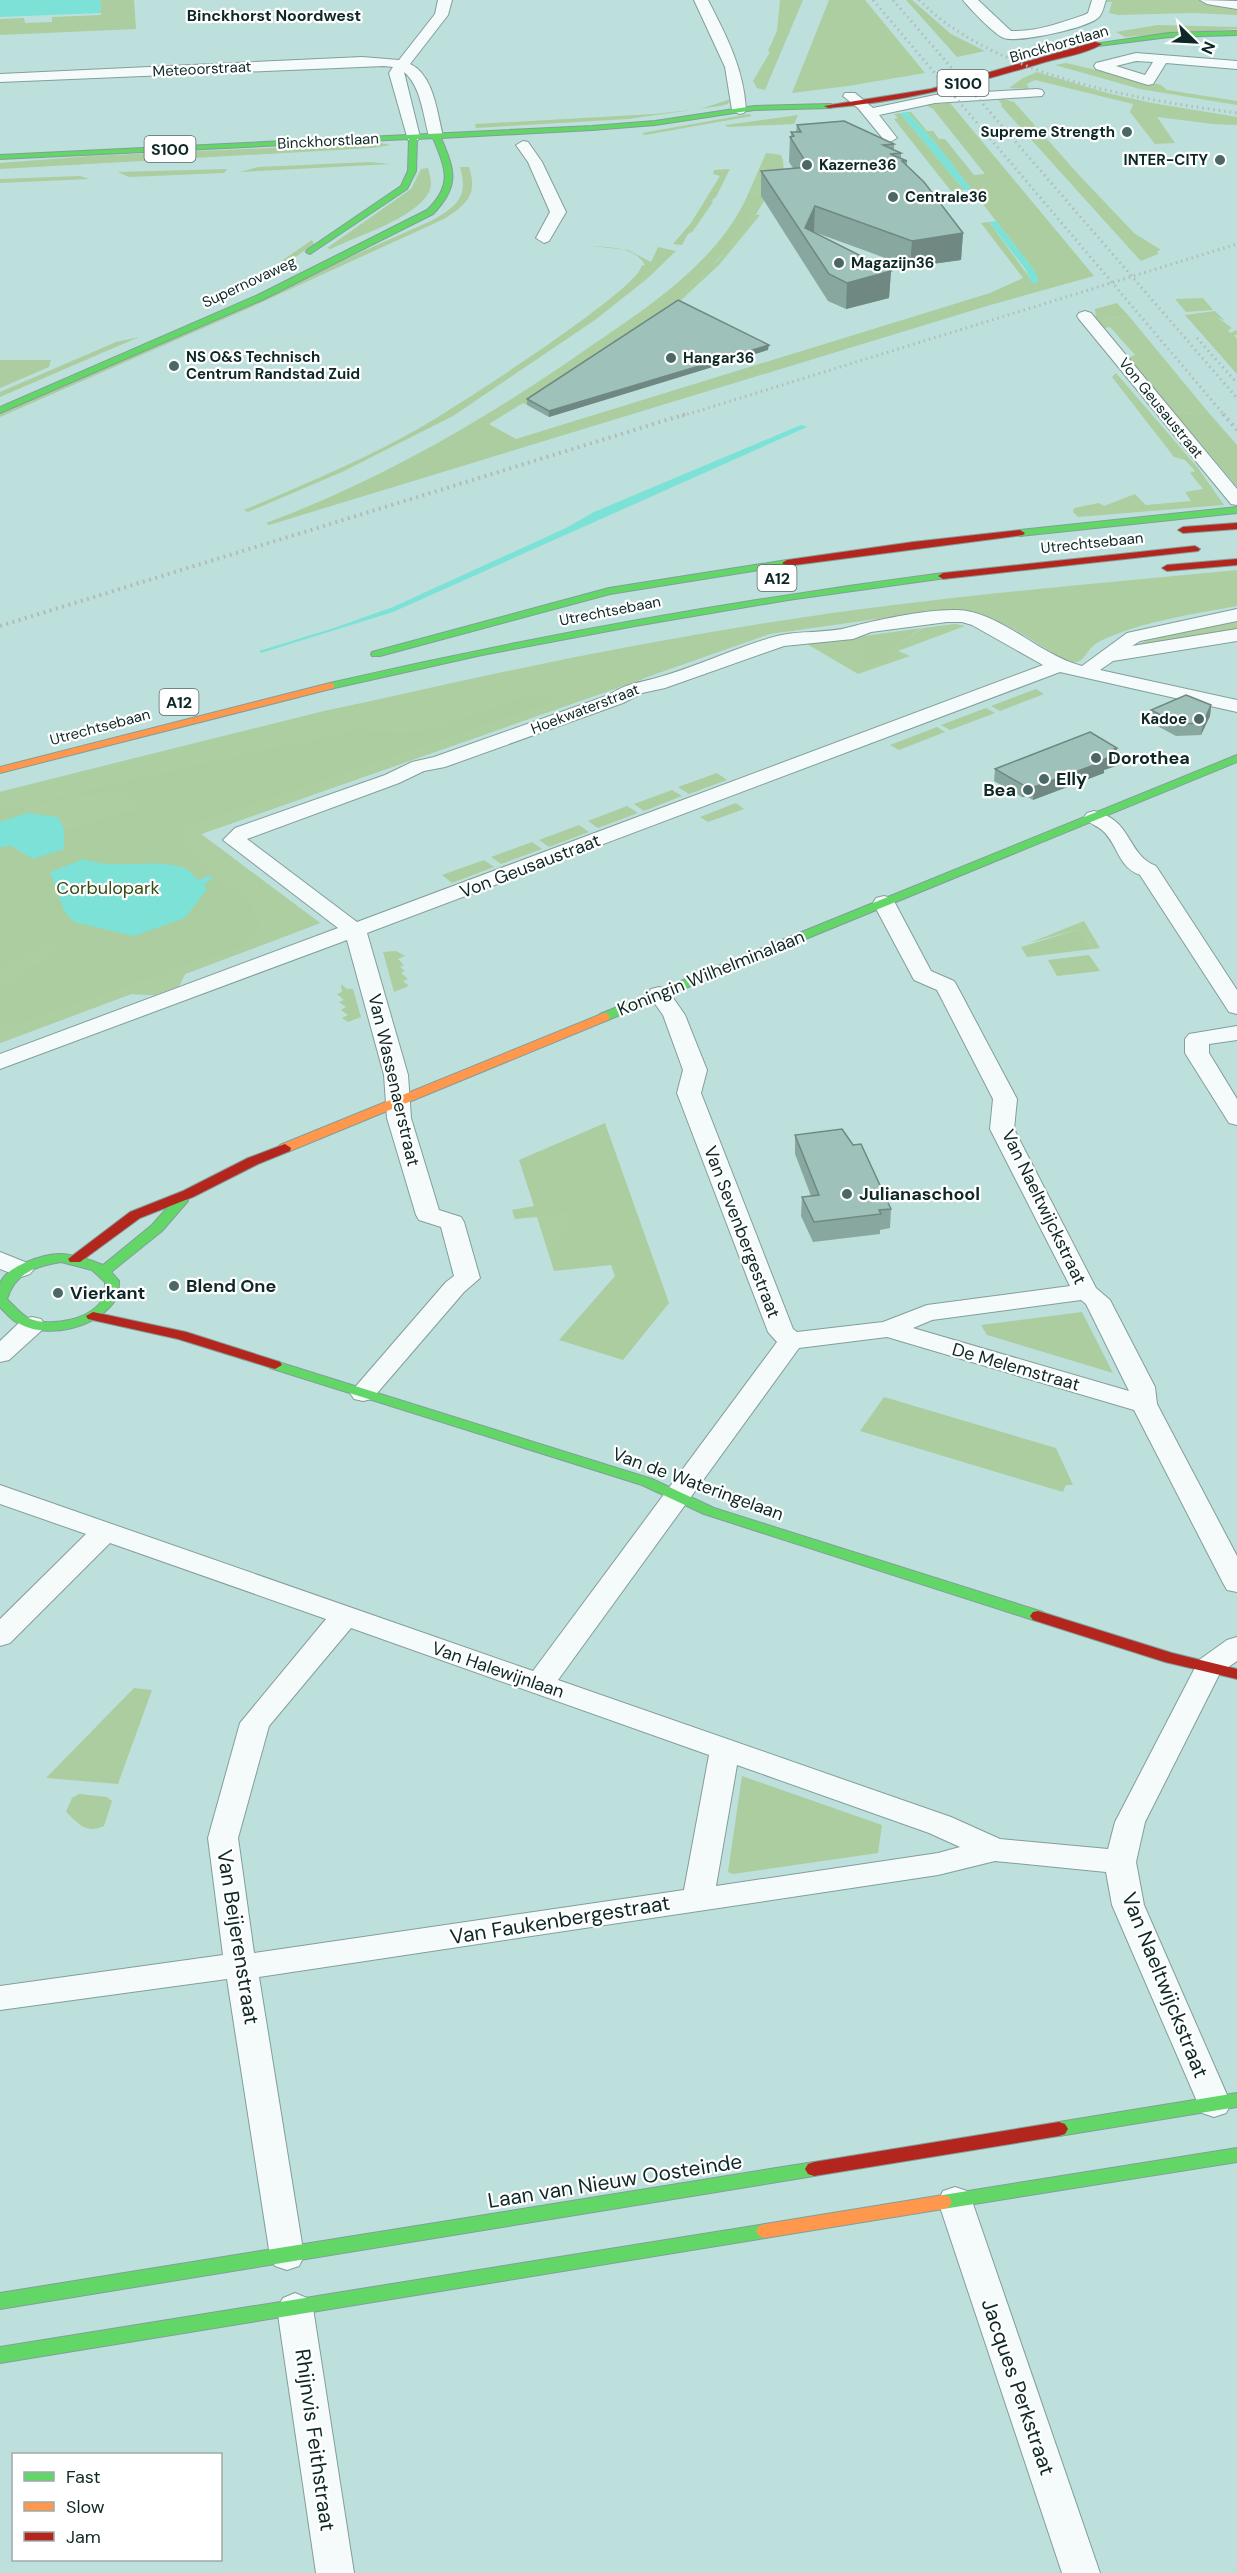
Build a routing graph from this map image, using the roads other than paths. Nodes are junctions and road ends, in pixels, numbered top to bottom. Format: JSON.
{"nodes":[{"id":1,"x":445,"y":0,"type":"edge"},
{"id":2,"x":701,"y":0,"type":"edge"},
{"id":3,"x":970,"y":0,"type":"edge"},
{"id":4,"x":1207,"y":0,"type":"edge"},
{"id":5,"x":1096,"y":1,"type":"edge"},
{"id":6,"x":1237,"y":5,"type":"edge"},
{"id":7,"x":1149,"y":23,"type":"dead end"},
{"id":8,"x":1237,"y":25,"type":"edge"},
{"id":9,"x":1128,"y":26,"type":"dead end"},
{"id":10,"x":1237,"y":33,"type":"edge"},
{"id":11,"x":1162,"y":59,"type":"dead end"},
{"id":12,"x":404,"y":64,"type":"junction"},
{"id":13,"x":1237,"y":65,"type":"edge"},
{"id":14,"x":0,"y":78,"type":"edge"},
{"id":15,"x":1037,"y":93,"type":"dead end"},
{"id":16,"x":860,"y":104,"type":"junction"},
{"id":17,"x":739,"y":110,"type":"junction"},
{"id":18,"x":655,"y":123,"type":"junction"},
{"id":19,"x":890,"y":138,"type":"dead end"},
{"id":20,"x":517,"y":146,"type":"joint"},
{"id":21,"x":423,"y":147,"type":"junction"},
{"id":22,"x":459,"y":149,"type":"dead end"},
{"id":23,"x":0,"y":158,"type":"edge"},
{"id":24,"x":544,"y":238,"type":"dead end"},
{"id":25,"x":294,"y":262,"type":"dead end"},
{"id":26,"x":277,"y":273,"type":"dead end"},
{"id":27,"x":1085,"y":316,"type":"dead end"},
{"id":28,"x":0,"y":401,"type":"edge"},
{"id":29,"x":0,"y":410,"type":"edge"},
{"id":30,"x":1237,"y":500,"type":"edge"},
{"id":31,"x":1237,"y":510,"type":"edge"},
{"id":32,"x":1237,"y":526,"type":"edge"},
{"id":33,"x":1177,"y":531,"type":"dead end"},
{"id":34,"x":1127,"y":536,"type":"dead end"},
{"id":35,"x":1200,"y":549,"type":"dead end"},
{"id":36,"x":926,"y":558,"type":"dead end"},
{"id":37,"x":895,"y":562,"type":"dead end"},
{"id":38,"x":1237,"y":562,"type":"edge"},
{"id":39,"x":1158,"y":569,"type":"dead end"},
{"id":40,"x":679,"y":594,"type":"dead end"},
{"id":41,"x":887,"y":598,"type":"dead end"},
{"id":42,"x":599,"y":608,"type":"dead end"},
{"id":43,"x":715,"y":608,"type":"junction"},
{"id":44,"x":1237,"y":615,"type":"edge"},
{"id":45,"x":1237,"y":635,"type":"edge"},
{"id":46,"x":376,"y":654,"type":"junction"},
{"id":47,"x":1108,"y":656,"type":"junction"},
{"id":48,"x":358,"y":658,"type":"dead end"},
{"id":49,"x":1059,"y":666,"type":"junction"},
{"id":50,"x":1086,"y":673,"type":"junction"},
{"id":51,"x":1237,"y":706,"type":"edge"},
{"id":52,"x":1237,"y":758,"type":"edge"},
{"id":53,"x":0,"y":770,"type":"edge"},
{"id":54,"x":1094,"y":817,"type":"junction"},
{"id":55,"x":884,"y":903,"type":"junction"},
{"id":56,"x":356,"y":931,"type":"junction"},
{"id":57,"x":659,"y":994,"type":"junction"},
{"id":58,"x":1237,"y":1007,"type":"edge"},
{"id":59,"x":1237,"y":1033,"type":"edge"},
{"id":60,"x":0,"y":1062,"type":"edge"},
{"id":61,"x":397,"y":1101,"type":"junction"},
{"id":62,"x":1237,"y":1118,"type":"edge"},
{"id":63,"x":188,"y":1194,"type":"junction"},
{"id":64,"x":75,"y":1259,"type":"junction"},
{"id":65,"x":105,"y":1270,"type":"junction"},
{"id":66,"x":7,"y":1271,"type":"edge"},
{"id":67,"x":1086,"y":1292,"type":"junction"},
{"id":68,"x":112,"y":1297,"type":"junction"},
{"id":69,"x":126,"y":1303,"type":"dead end"},
{"id":70,"x":142,"y":1313,"type":"dead end"},
{"id":71,"x":93,"y":1316,"type":"junction"},
{"id":72,"x":13,"y":1320,"type":"edge"},
{"id":73,"x":888,"y":1329,"type":"junction"},
{"id":74,"x":181,"y":1335,"type":"junction"},
{"id":75,"x":791,"y":1341,"type":"junction"},
{"id":76,"x":0,"y":1354,"type":"edge"},
{"id":77,"x":363,"y":1393,"type":"junction"},
{"id":78,"x":1144,"y":1404,"type":"junction"},
{"id":79,"x":0,"y":1494,"type":"edge"},
{"id":80,"x":676,"y":1496,"type":"junction"},
{"id":81,"x":105,"y":1532,"type":"junction"},
{"id":82,"x":1237,"y":1583,"type":"edge"},
{"id":83,"x":345,"y":1616,"type":"junction"},
{"id":84,"x":0,"y":1636,"type":"edge"},
{"id":85,"x":1237,"y":1647,"type":"edge"},
{"id":86,"x":1223,"y":1671,"type":"edge"},
{"id":87,"x":540,"y":1684,"type":"junction"},
{"id":88,"x":725,"y":1749,"type":"junction"},
{"id":89,"x":995,"y":1850,"type":"junction"},
{"id":90,"x":1120,"y":1862,"type":"junction"},
{"id":91,"x":698,"y":1900,"type":"junction"},
{"id":92,"x":240,"y":1966,"type":"junction"},
{"id":93,"x":0,"y":1998,"type":"edge"},
{"id":94,"x":1226,"y":2102,"type":"edge"},
{"id":95,"x":1237,"y":2155,"type":"edge"},
{"id":96,"x":956,"y":2200,"type":"junction"},
{"id":97,"x":287,"y":2256,"type":"junction"},
{"id":98,"x":0,"y":2301,"type":"edge"},
{"id":99,"x":295,"y":2308,"type":"junction"},
{"id":100,"x":0,"y":2355,"type":"edge"},
{"id":101,"x":335,"y":2573,"type":"edge"},
{"id":102,"x":1081,"y":2573,"type":"edge"}],
"edges":[{"from":1,"to":12,"type":"street"},
{"from":2,"to":17,"type":"street"},
{"from":3,"to":5,"type":"street"},
{"from":4,"to":6,"type":"street"},
{"from":7,"to":8,"type":"main road"},
{"from":9,"to":16,"type":"main road","name":"Binckhorstlaan","number":"S100"},
{"from":10,"to":16,"type":"main road","name":"Binckhorstlaan","number":"S100"},
{"from":11,"to":13,"type":"street"},
{"from":12,"to":14,"type":"street","name":"Meteoorstraat"},
{"from":12,"to":21,"type":"street"},
{"from":12,"to":21,"type":"street"},
{"from":15,"to":16,"type":"street","name":"Binckhorstlaan"},
{"from":16,"to":17,"type":"main road","name":"Binckhorstlaan","number":"S100"},
{"from":16,"to":19,"type":"street"},
{"from":17,"to":18,"type":"main road","name":"Binckhorstlaan","number":"S100"},
{"from":18,"to":20,"type":"main road","name":"Binckhorstlaan","number":"S100"},
{"from":18,"to":21,"type":"main road","name":"Binckhorstlaan","number":"S100"},
{"from":20,"to":24,"type":"street","name":"Binckhorstlaan"},
{"from":21,"to":22,"type":"main road","name":"Binckhorstlaan","number":"S100"},
{"from":21,"to":23,"type":"main road","name":"Binckhorstlaan","number":"S100"},
{"from":21,"to":25,"type":"main road","name":"Supernovaweg"},
{"from":21,"to":29,"type":"main road","name":"Supernovaweg"},
{"from":26,"to":28,"type":"main road","name":"Supernovaweg"},
{"from":27,"to":30,"type":"street","name":"Von Geusaustraat"},
{"from":31,"to":46,"type":"main road","number":"A12"},
{"from":32,"to":33,"type":"main road"},
{"from":34,"to":36,"type":"main road","name":"Utrechtsebaan"},
{"from":35,"to":43,"type":"main road","name":"Utrechtsebaan","number":"A12"},
{"from":37,"to":40,"type":"main road","name":"Utrechtsebaan","number":"A12"},
{"from":38,"to":39,"type":"main road"},
{"from":41,"to":43,"type":"main road","number":"A12"},
{"from":42,"to":46,"type":"main road","name":"Utrechtsebaan","number":"A12"},
{"from":43,"to":53,"type":"main road","name":"Utrechtsebaan","number":"A12"},
{"from":44,"to":47,"type":"street"},
{"from":45,"to":47,"type":"street"},
{"from":46,"to":48,"type":"main road","name":"Utrechtsebaan","number":"A12"},
{"from":47,"to":50,"type":"street"},
{"from":49,"to":50,"type":"street","name":"Hoekwaterstraat"},
{"from":49,"to":56,"type":"street","name":"Von Geusaustraat"},
{"from":49,"to":56,"type":"street","name":"Hoekwaterstraat"},
{"from":50,"to":51,"type":"street","name":"Hoekwaterstraat"},
{"from":52,"to":54,"type":"main road","name":"Koningin Wilhelminalaan"},
{"from":54,"to":55,"type":"main road","name":"Koningin Wilhelminalaan"},
{"from":54,"to":58,"type":"street"},
{"from":55,"to":57,"type":"main road","name":"Koningin Wilhelminalaan"},
{"from":55,"to":67,"type":"street","name":"Van Naeltwijckstraat"},
{"from":56,"to":60,"type":"street","name":"Von Geusaustraat"},
{"from":56,"to":61,"type":"street","name":"Van Wassenaerstraat"},
{"from":57,"to":61,"type":"main road","name":"Koningin Wilhelminalaan"},
{"from":57,"to":75,"type":"street","name":"Van Sevenbergestraat"},
{"from":59,"to":62,"type":"street"},
{"from":61,"to":63,"type":"main road","name":"Koningin Wilhelminalaan"},
{"from":61,"to":77,"type":"street","name":"Van Wassenaerstraat"},
{"from":63,"to":64,"type":"main road","name":"Koningin Wilhelminalaan"},
{"from":63,"to":65,"type":"main road","name":"Koningin Wilhelminalaan"},
{"from":64,"to":65,"type":"main road"},
{"from":64,"to":66,"type":"main road"},
{"from":65,"to":68,"type":"main road"},
{"from":66,"to":72,"type":"main road"},
{"from":67,"to":73,"type":"street"},
{"from":67,"to":78,"type":"street","name":"Van Naeltwijckstraat"},
{"from":68,"to":69,"type":"main road"},
{"from":68,"to":71,"type":"main road"},
{"from":70,"to":74,"type":"main road","name":"Van de Wateringelaan"},
{"from":71,"to":72,"type":"main road"},
{"from":71,"to":74,"type":"main road","name":"Van de Wateringelaan"},
{"from":72,"to":76,"type":"street"},
{"from":73,"to":75,"type":"street"},
{"from":73,"to":78,"type":"street","name":"De Melemstraat"},
{"from":74,"to":77,"type":"main road","name":"Van de Wateringelaan"},
{"from":75,"to":80,"type":"street"},
{"from":77,"to":80,"type":"main road","name":"Van de Wateringelaan"},
{"from":78,"to":82,"type":"street","name":"Van Naeltwijckstraat"},
{"from":79,"to":81,"type":"street","name":"Van Halewijnlaan"},
{"from":80,"to":86,"type":"main road","name":"Van de Wateringelaan"},
{"from":80,"to":87,"type":"street"},
{"from":81,"to":83,"type":"street","name":"Van Halewijnlaan"},
{"from":81,"to":84,"type":"street"},
{"from":83,"to":87,"type":"street","name":"Van Halewijnlaan"},
{"from":83,"to":92,"type":"street","name":"Van Beijerenstraat"},
{"from":85,"to":86,"type":"street","name":"Van Naeltwijckstraat"},
{"from":86,"to":90,"type":"street","name":"Van Naeltwijckstraat"},
{"from":87,"to":88,"type":"street","name":"Van Halewijnlaan"},
{"from":88,"to":89,"type":"street","name":"Van Halewijnlaan"},
{"from":88,"to":91,"type":"street"},
{"from":89,"to":90,"type":"street","name":"Van Faukenbergestraat"},
{"from":89,"to":91,"type":"street","name":"Van Faukenbergestraat"},
{"from":90,"to":94,"type":"street","name":"Van Naeltwijckstraat"},
{"from":91,"to":92,"type":"street","name":"Van Faukenbergestraat"},
{"from":92,"to":93,"type":"street","name":"Van Faukenbergestraat"},
{"from":92,"to":97,"type":"street","name":"Van Beijerenstraat"},
{"from":94,"to":97,"type":"main road","name":"Laan van Nieuw Oosteinde"},
{"from":95,"to":96,"type":"main road"},
{"from":96,"to":99,"type":"main road"},
{"from":96,"to":102,"type":"street","name":"Jacques Perkstraat"},
{"from":97,"to":98,"type":"main road","name":"Laan van Nieuw Oosteinde"},
{"from":99,"to":100,"type":"main road"},
{"from":99,"to":101,"type":"street","name":"Rhijnvis Feithstraat"}]}
